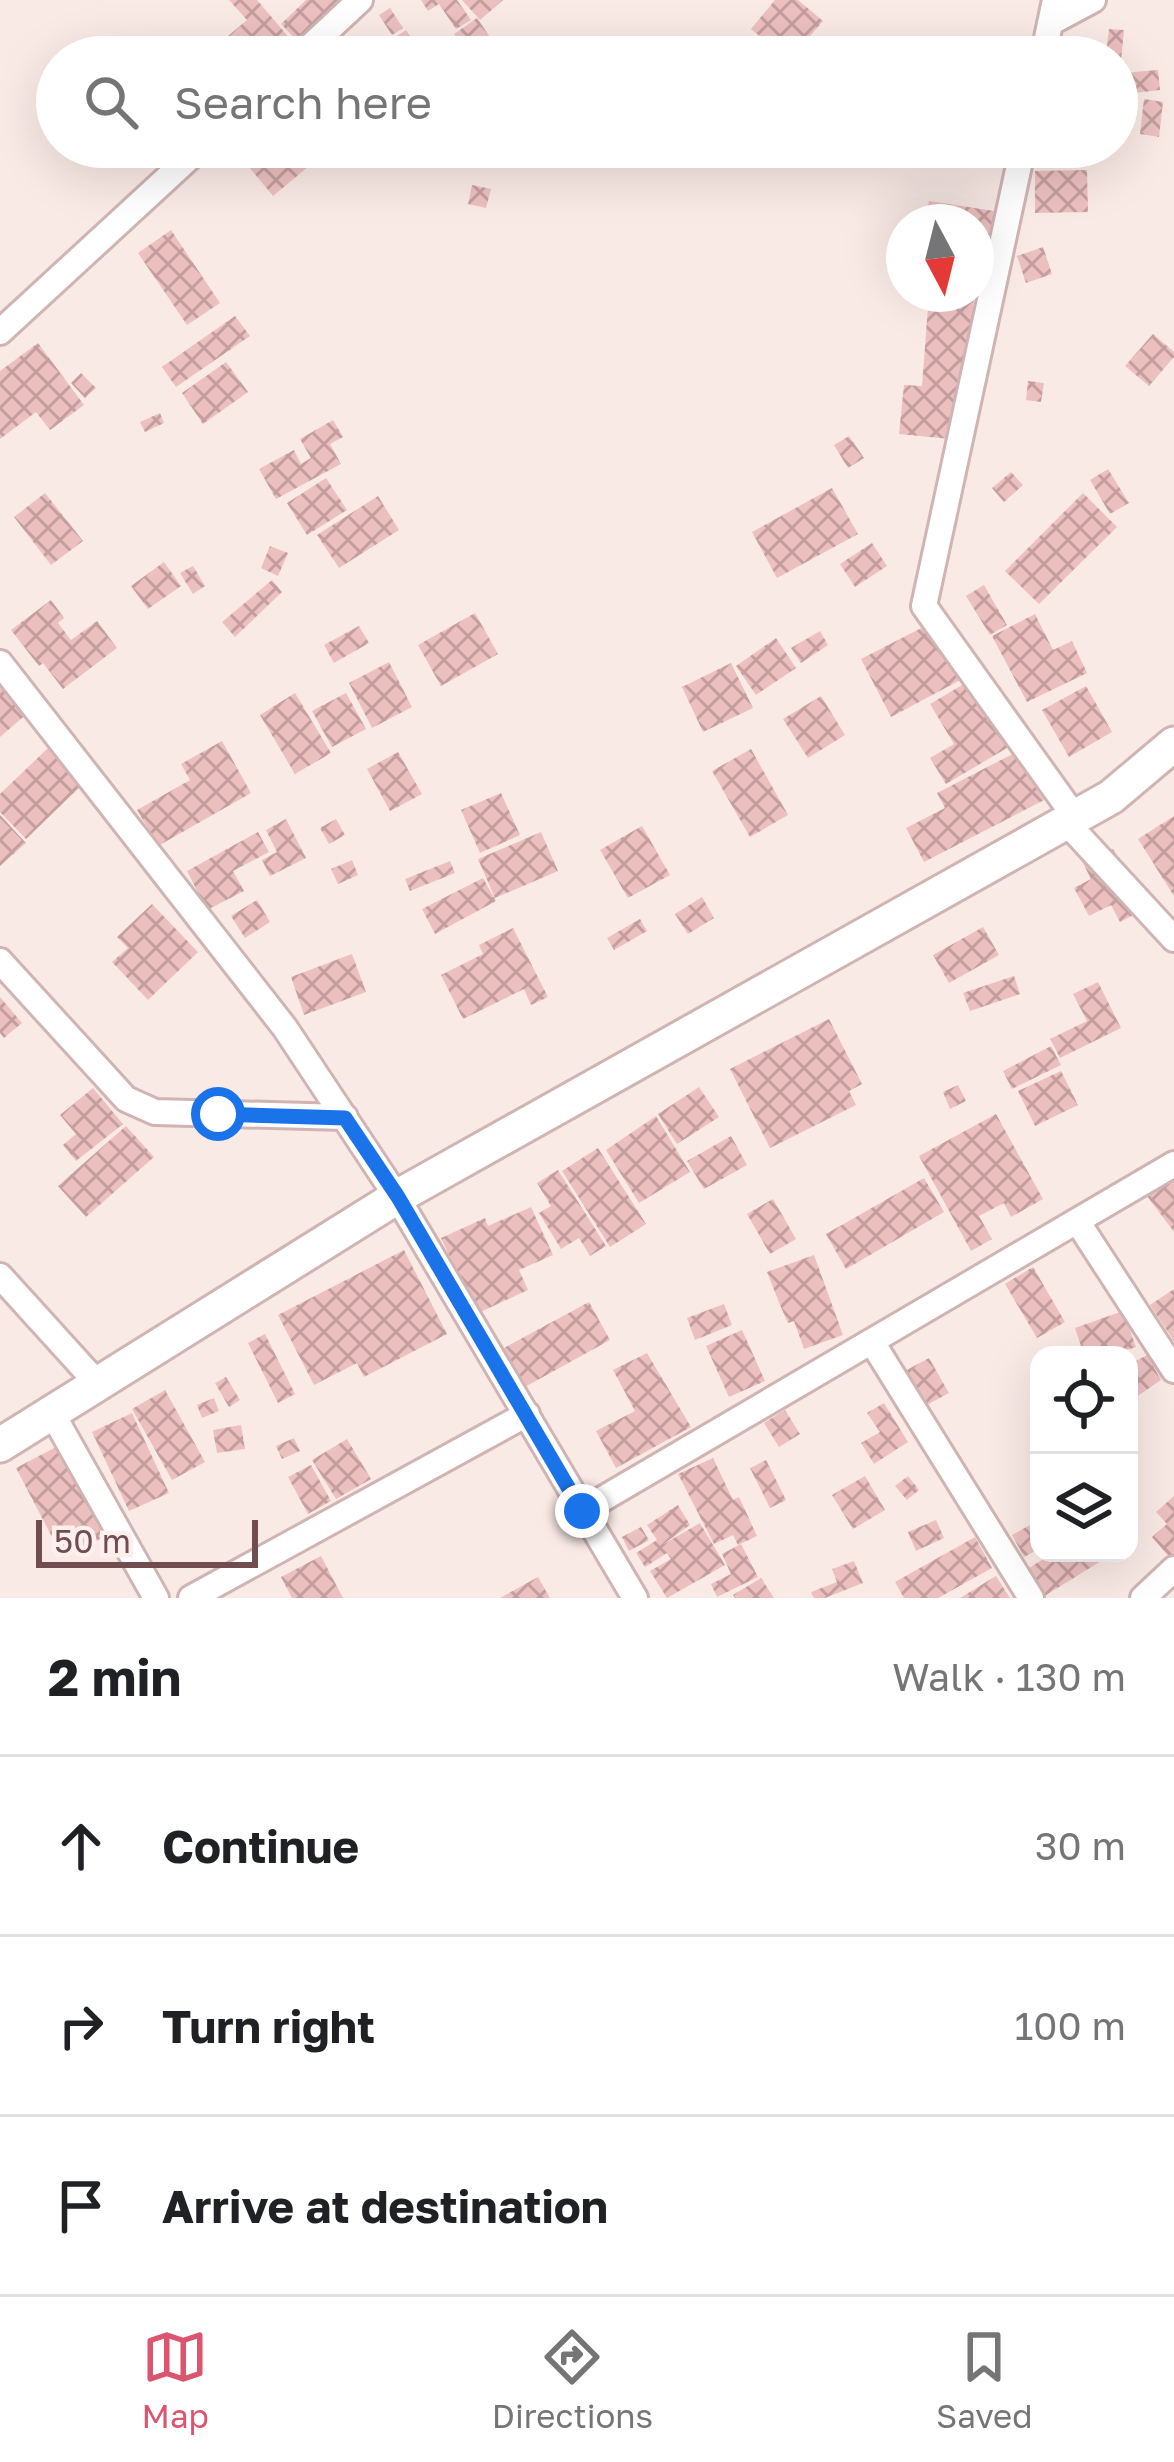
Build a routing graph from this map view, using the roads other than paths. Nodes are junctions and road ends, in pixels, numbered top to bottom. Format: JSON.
{"nodes":[{"id":1,"x":361,"y":0,"type":"edge"},
{"id":2,"x":1093,"y":0,"type":"edge"},
{"id":3,"x":1053,"y":11,"type":"edge"},
{"id":4,"x":321,"y":36,"type":"edge"},
{"id":5,"x":178,"y":168,"type":"edge"},
{"id":6,"x":1019,"y":168,"type":"edge"},
{"id":7,"x":0,"y":332,"type":"edge"},
{"id":8,"x":0,"y":663,"type":"edge"},
{"id":9,"x":1174,"y":744,"type":"edge"},
{"id":10,"x":1071,"y":819,"type":"junction"},
{"id":11,"x":1174,"y":939,"type":"edge"},
{"id":12,"x":0,"y":961,"type":"edge"},
{"id":13,"x":345,"y":1118,"type":"junction"},
{"id":14,"x":1174,"y":1164,"type":"edge"},
{"id":15,"x":398,"y":1197,"type":"junction"},
{"id":16,"x":1077,"y":1221,"type":"junction"},
{"id":17,"x":0,"y":1276,"type":"edge"},
{"id":18,"x":872,"y":1342,"type":"junction"},
{"id":19,"x":1174,"y":1370,"type":"edge"},
{"id":20,"x":98,"y":1384,"type":"junction"},
{"id":21,"x":52,"y":1413,"type":"junction"},
{"id":22,"x":527,"y":1414,"type":"junction"},
{"id":23,"x":0,"y":1445,"type":"edge"},
{"id":24,"x":582,"y":1511,"type":"junction"},
{"id":25,"x":1174,"y":1569,"type":"edge"},
{"id":26,"x":156,"y":1598,"type":"edge"},
{"id":27,"x":191,"y":1598,"type":"edge"},
{"id":28,"x":635,"y":1598,"type":"edge"},
{"id":29,"x":1031,"y":1598,"type":"edge"},
{"id":30,"x":1143,"y":1598,"type":"edge"}],
"edges":[{"from":1,"to":4,"type":"street"},
{"from":2,"to":3,"type":"street"},
{"from":5,"to":7,"type":"street"},
{"from":6,"to":10,"type":"street"},
{"from":8,"to":13,"type":"street"},
{"from":9,"to":10,"type":"street"},
{"from":10,"to":11,"type":"street"},
{"from":10,"to":15,"type":"street"},
{"from":12,"to":13,"type":"street"},
{"from":13,"to":15,"type":"street"},
{"from":14,"to":16,"type":"street"},
{"from":15,"to":20,"type":"street"},
{"from":15,"to":22,"type":"street"},
{"from":16,"to":18,"type":"street"},
{"from":16,"to":19,"type":"street"},
{"from":17,"to":20,"type":"street"},
{"from":18,"to":24,"type":"street"},
{"from":18,"to":29,"type":"street"},
{"from":20,"to":21,"type":"street"},
{"from":21,"to":23,"type":"street"},
{"from":21,"to":26,"type":"street"},
{"from":22,"to":24,"type":"street"},
{"from":22,"to":27,"type":"street"},
{"from":24,"to":28,"type":"street"},
{"from":25,"to":30,"type":"street"}]}
